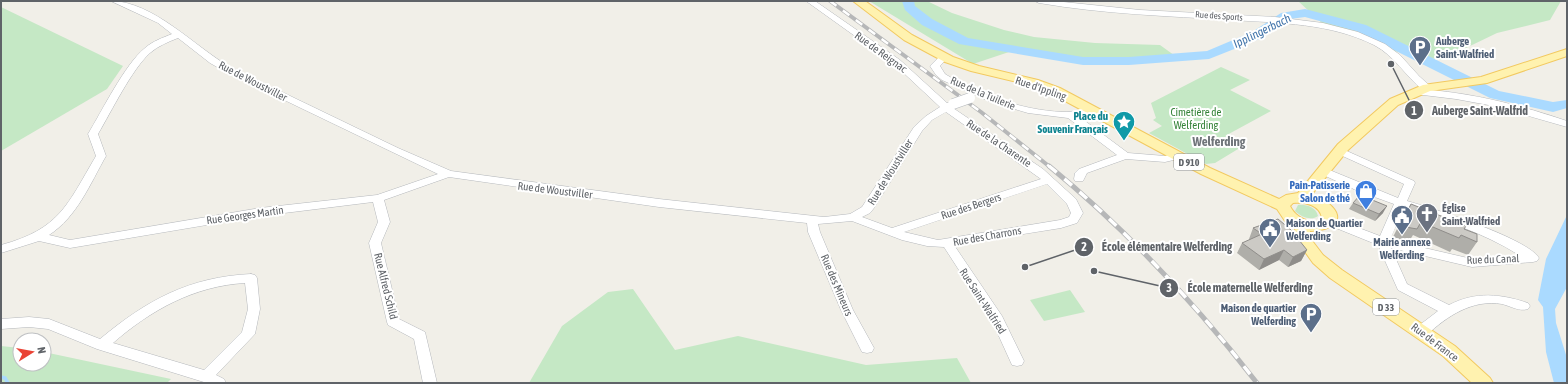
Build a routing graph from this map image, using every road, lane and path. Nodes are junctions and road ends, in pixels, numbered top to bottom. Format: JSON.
{"nodes":[{"id":1,"x":115,"y":1,"type":"edge"},
{"id":2,"x":810,"y":1,"type":"edge"},
{"id":3,"x":858,"y":1,"type":"edge"},
{"id":4,"x":1039,"y":1,"type":"edge"},
{"id":5,"x":1054,"y":2,"type":"edge"},
{"id":6,"x":180,"y":34,"type":"junction"},
{"id":7,"x":1567,"y":52,"type":"edge"},
{"id":8,"x":941,"y":60,"type":"junction"},
{"id":9,"x":1422,"y":90,"type":"junction"},
{"id":10,"x":982,"y":95,"type":"junction"},
{"id":11,"x":950,"y":106,"type":"junction"},
{"id":12,"x":1099,"y":113,"type":"junction"},
{"id":13,"x":1071,"y":115,"type":"junction"},
{"id":14,"x":1567,"y":124,"type":"edge"},
{"id":15,"x":1340,"y":151,"type":"junction"},
{"id":16,"x":1125,"y":156,"type":"junction"},
{"id":17,"x":1178,"y":156,"type":"junction"},
{"id":18,"x":1323,"y":171,"type":"junction"},
{"id":19,"x":448,"y":174,"type":"junction"},
{"id":20,"x":1079,"y":179,"type":"dead end"},
{"id":21,"x":1049,"y":180,"type":"junction"},
{"id":22,"x":378,"y":198,"type":"junction"},
{"id":23,"x":1306,"y":199,"type":"junction"},
{"id":24,"x":1401,"y":203,"type":"junction"},
{"id":25,"x":1283,"y":206,"type":"junction"},
{"id":26,"x":853,"y":217,"type":"junction"},
{"id":27,"x":812,"y":220,"type":"junction"},
{"id":28,"x":1330,"y":222,"type":"junction"},
{"id":29,"x":1302,"y":224,"type":"junction"},
{"id":30,"x":893,"y":232,"type":"junction"},
{"id":31,"x":40,"y":237,"type":"junction"},
{"id":32,"x":1383,"y":242,"type":"junction"},
{"id":33,"x":947,"y":243,"type":"junction"},
{"id":34,"x":1,"y":249,"type":"edge"},
{"id":35,"x":1524,"y":306,"type":"dead end"},
{"id":36,"x":1448,"y":310,"type":"junction"},
{"id":37,"x":1,"y":324,"type":"edge"},
{"id":38,"x":1422,"y":331,"type":"junction"},
{"id":39,"x":102,"y":345,"type":"junction"},
{"id":40,"x":866,"y":348,"type":"dead end"},
{"id":41,"x":1017,"y":361,"type":"dead end"},
{"id":42,"x":206,"y":376,"type":"junction"},
{"id":43,"x":219,"y":383,"type":"edge"},
{"id":44,"x":430,"y":383,"type":"edge"},
{"id":45,"x":1484,"y":383,"type":"edge"}],
"edges":[{"from":1,"to":6,"type":"street","name":"Rue de Woustviller"},
{"from":2,"to":11,"type":"street","name":"Rue de Reignac"},
{"from":3,"to":8,"type":"main road","name":"Rue d'Ippling","number":"D 910"},
{"from":4,"to":5,"type":"street","name":"Rue des Sports"},
{"from":5,"to":9,"type":"street","name":"Rue des Sports"},
{"from":6,"to":19,"type":"street","name":"Rue de Woustviller"},
{"from":6,"to":31,"type":"street"},
{"from":7,"to":9,"type":"main road"},
{"from":8,"to":10,"type":"street","name":"Rue de la Tuilerie"},
{"from":8,"to":12,"type":"main road","name":"Rue d'Ippling","number":"D 910"},
{"from":9,"to":14,"type":"street"},
{"from":9,"to":15,"type":"main road"},
{"from":10,"to":11,"type":"street","name":"Rue de Woustviller","bridge":true},
{"from":10,"to":13,"type":"street","name":"Rue de la Tuilerie"},
{"from":11,"to":21,"type":"street","name":"Rue de la Charente"},
{"from":11,"to":26,"type":"street","name":"Rue de Woustviller"},
{"from":12,"to":13,"type":"street","name":"Rue de la Tuilerie"},
{"from":12,"to":17,"type":"main road","name":"Rue d'Ippling","number":"D 910"},
{"from":13,"to":16,"type":"street"},
{"from":15,"to":18,"type":"main road"},
{"from":15,"to":24,"type":"street"},
{"from":16,"to":17,"type":"street"},
{"from":16,"to":20,"type":"street"},
{"from":17,"to":25,"type":"main road","name":"Rue d'Ippling","number":"D 910"},
{"from":18,"to":23,"type":"main road"},
{"from":18,"to":24,"type":"street"},
{"from":19,"to":22,"type":"street","name":"Rue Georges Martin"},
{"from":19,"to":27,"type":"street","name":"Rue de Woustviller"},
{"from":21,"to":30,"type":"street","name":"Rue des Bergers"},
{"from":21,"to":33,"type":"street","name":"Rue des Charrons"},
{"from":22,"to":31,"type":"street","name":"Rue Georges Martin"},
{"from":22,"to":44,"type":"street","name":"Rue Alfred Schild"},
{"from":23,"to":25,"type":"main road"},
{"from":23,"to":28,"type":"main road"},
{"from":24,"to":32,"type":"street"},
{"from":24,"to":32,"type":"street","name":"Rue du Canal"},
{"from":25,"to":29,"type":"main road"},
{"from":26,"to":27,"type":"street","name":"Rue de Woustviller"},
{"from":26,"to":30,"type":"street","name":"Rue des Charrons"},
{"from":27,"to":40,"type":"street","name":"Rue des Mineurs"},
{"from":28,"to":29,"type":"main road"},
{"from":28,"to":32,"type":"street","name":"Rue du Canal"},
{"from":29,"to":38,"type":"main road","name":"Rue de France","number":"D 33"},
{"from":30,"to":33,"type":"street","name":"Rue des Charrons"},
{"from":31,"to":34,"type":"street"},
{"from":32,"to":36,"type":"street"},
{"from":33,"to":41,"type":"street","name":"Rue Saint-Walfried"},
{"from":35,"to":36,"type":"street"},
{"from":36,"to":38,"type":"street"},
{"from":37,"to":39,"type":"street"},
{"from":38,"to":45,"type":"main road","name":"Rue de France","number":"D 33"},
{"from":39,"to":42,"type":"street"},
{"from":39,"to":42,"type":"street"},
{"from":42,"to":43,"type":"street"}]}
